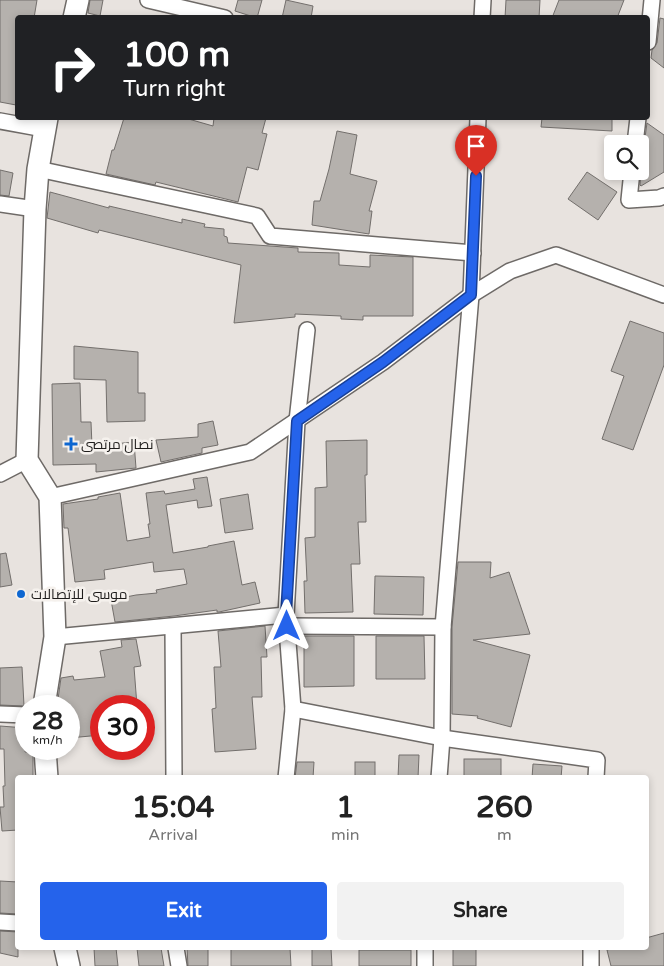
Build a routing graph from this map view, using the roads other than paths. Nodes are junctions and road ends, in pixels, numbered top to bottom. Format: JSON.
{"nodes":[{"id":1,"x":78,"y":0,"type":"edge"},
{"id":2,"x":148,"y":0,"type":"edge"},
{"id":3,"x":483,"y":0,"type":"edge"},
{"id":4,"x":652,"y":0,"type":"edge"},
{"id":5,"x":75,"y":15,"type":"edge"},
{"id":6,"x":212,"y":15,"type":"edge"},
{"id":7,"x":482,"y":15,"type":"edge"},
{"id":8,"x":650,"y":21,"type":"edge"},
{"id":9,"x":478,"y":120,"type":"edge"},
{"id":10,"x":638,"y":120,"type":"edge"},
{"id":11,"x":0,"y":121,"type":"edge"},
{"id":12,"x":46,"y":123,"type":"edge"},
{"id":13,"x":636,"y":135,"type":"edge"},
{"id":14,"x":38,"y":169,"type":"junction"},
{"id":15,"x":631,"y":180,"type":"edge"},
{"id":16,"x":664,"y":196,"type":"edge"},
{"id":17,"x":0,"y":204,"type":"edge"},
{"id":18,"x":35,"y":209,"type":"junction"},
{"id":19,"x":473,"y":253,"type":"junction"},
{"id":20,"x":471,"y":295,"type":"junction"},
{"id":21,"x":664,"y":295,"type":"edge"},
{"id":22,"x":307,"y":330,"type":"dead end"},
{"id":23,"x":297,"y":421,"type":"junction"},
{"id":24,"x":27,"y":460,"type":"junction"},
{"id":25,"x":0,"y":474,"type":"edge"},
{"id":26,"x":50,"y":497,"type":"junction"},
{"id":27,"x":287,"y":620,"type":"junction"},
{"id":28,"x":173,"y":627,"type":"junction"},
{"id":29,"x":443,"y":627,"type":"junction"},
{"id":30,"x":55,"y":637,"type":"junction"},
{"id":31,"x":46,"y":695,"type":"edge"},
{"id":32,"x":293,"y":709,"type":"junction"},
{"id":33,"x":0,"y":714,"type":"edge"},
{"id":34,"x":15,"y":715,"type":"edge"},
{"id":35,"x":442,"y":738,"type":"junction"},
{"id":36,"x":46,"y":760,"type":"edge"},
{"id":37,"x":47,"y":775,"type":"edge"},
{"id":38,"x":174,"y":775,"type":"edge"},
{"id":39,"x":286,"y":775,"type":"edge"},
{"id":40,"x":439,"y":775,"type":"edge"},
{"id":41,"x":596,"y":775,"type":"edge"},
{"id":42,"x":0,"y":922,"type":"edge"},
{"id":43,"x":15,"y":923,"type":"edge"},
{"id":44,"x":65,"y":950,"type":"edge"},
{"id":45,"x":176,"y":950,"type":"edge"},
{"id":46,"x":425,"y":950,"type":"edge"},
{"id":47,"x":591,"y":950,"type":"edge"},
{"id":48,"x":69,"y":966,"type":"edge"},
{"id":49,"x":179,"y":966,"type":"edge"},
{"id":50,"x":425,"y":966,"type":"edge"},
{"id":51,"x":590,"y":966,"type":"edge"}],
"edges":[{"from":1,"to":5,"type":"street"},
{"from":2,"to":6,"type":"street"},
{"from":3,"to":7,"type":"street"},
{"from":4,"to":8,"type":"street"},
{"from":9,"to":19,"type":"street"},
{"from":10,"to":13,"type":"street"},
{"from":11,"to":12,"type":"street"},
{"from":12,"to":14,"type":"street"},
{"from":14,"to":18,"type":"street"},
{"from":14,"to":19,"type":"street"},
{"from":15,"to":16,"type":"street"},
{"from":17,"to":18,"type":"street"},
{"from":18,"to":24,"type":"street"},
{"from":19,"to":20,"type":"street"},
{"from":20,"to":21,"type":"street"},
{"from":20,"to":23,"type":"street"},
{"from":20,"to":29,"type":"street"},
{"from":22,"to":23,"type":"street"},
{"from":23,"to":26,"type":"street"},
{"from":23,"to":27,"type":"street"},
{"from":24,"to":25,"type":"street"},
{"from":24,"to":26,"type":"street"},
{"from":26,"to":30,"type":"street"},
{"from":27,"to":28,"type":"street"},
{"from":27,"to":29,"type":"street"},
{"from":27,"to":32,"type":"street"},
{"from":28,"to":30,"type":"street"},
{"from":28,"to":38,"type":"street"},
{"from":29,"to":35,"type":"street"},
{"from":30,"to":31,"type":"street"},
{"from":32,"to":35,"type":"street"},
{"from":32,"to":39,"type":"street"},
{"from":33,"to":34,"type":"street"},
{"from":35,"to":40,"type":"street"},
{"from":35,"to":41,"type":"street"},
{"from":36,"to":37,"type":"street"},
{"from":42,"to":43,"type":"street"},
{"from":44,"to":48,"type":"street"},
{"from":45,"to":49,"type":"street"},
{"from":46,"to":50,"type":"street"},
{"from":47,"to":51,"type":"street"}]}
